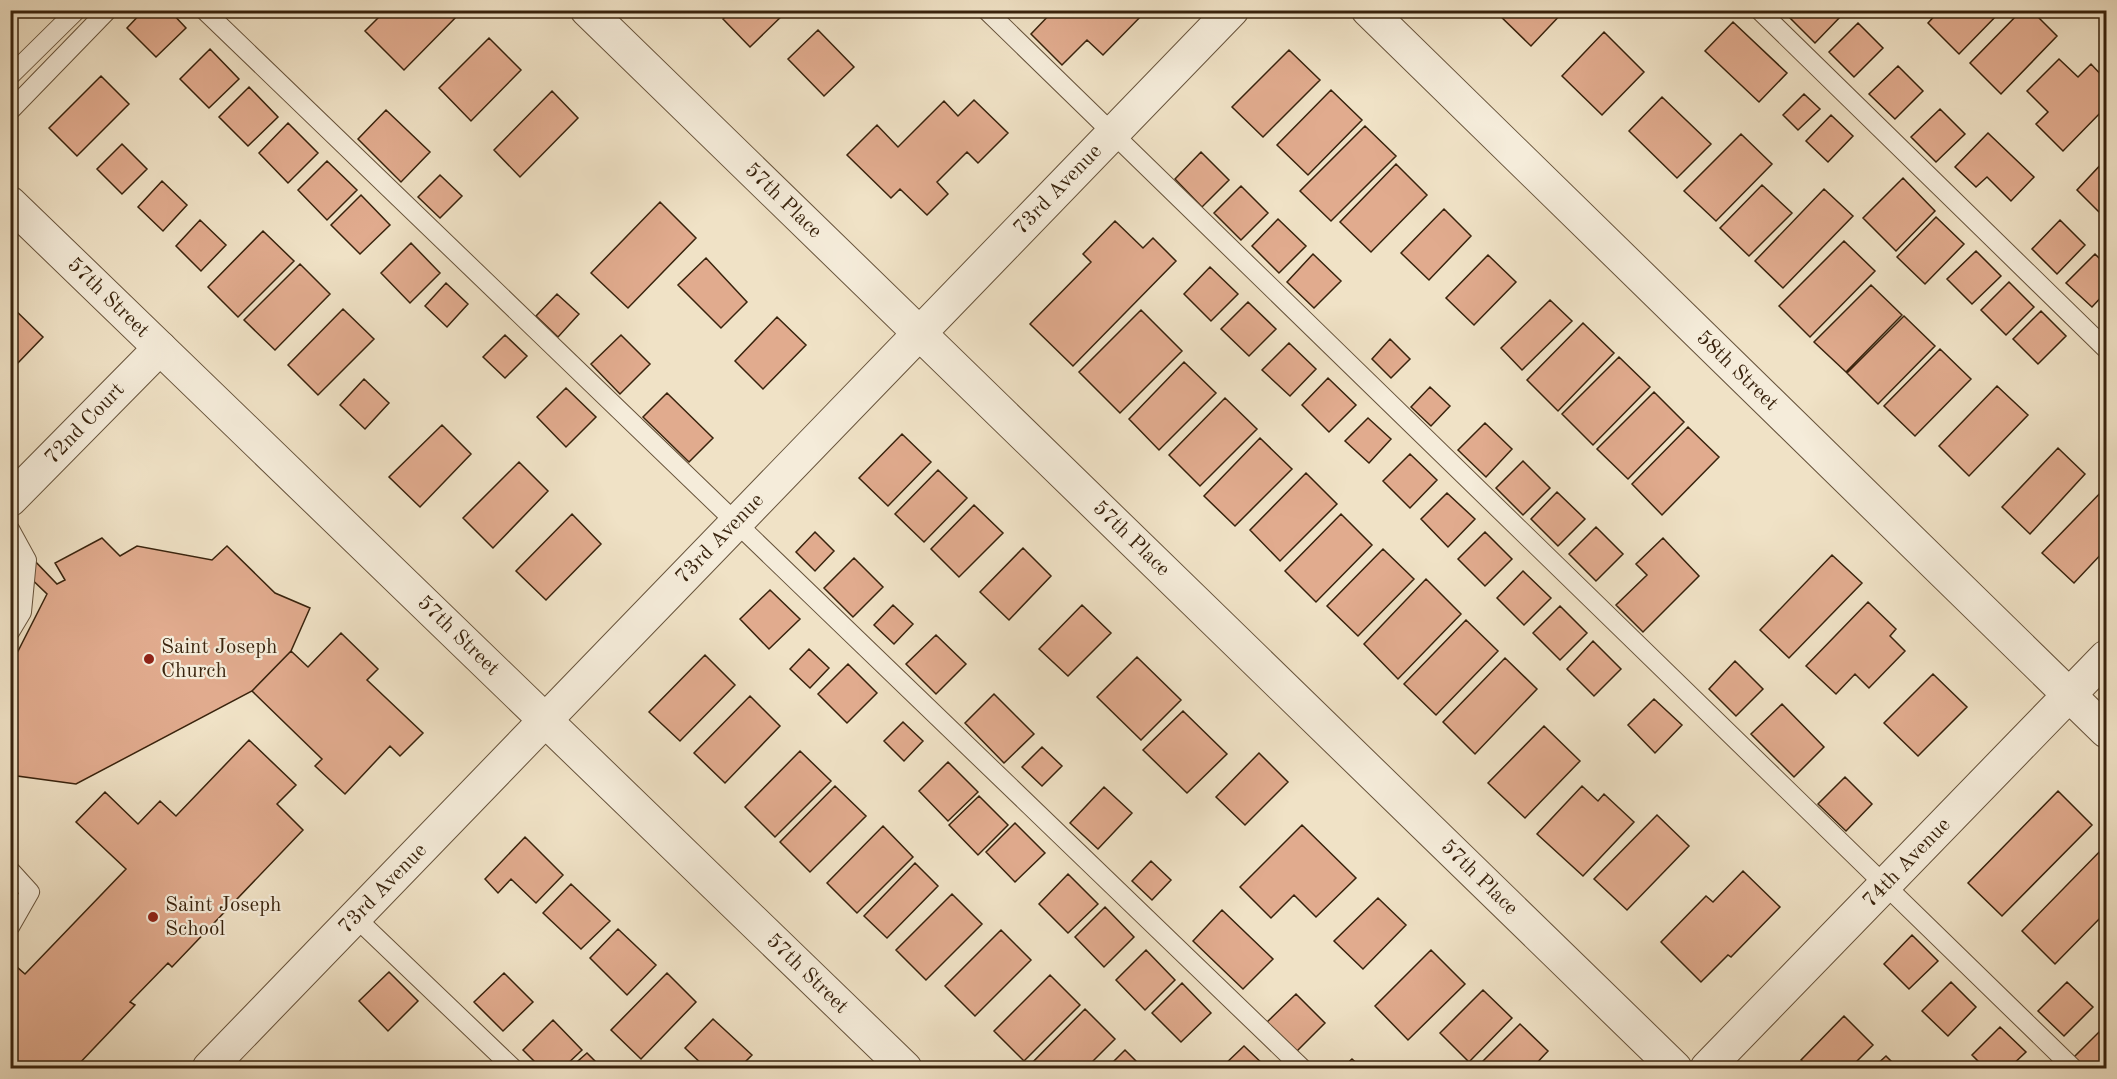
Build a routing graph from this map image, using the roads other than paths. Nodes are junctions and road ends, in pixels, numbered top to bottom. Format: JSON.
{"nodes":[{"id":1,"x":76,"y":10,"type":"edge"},
{"id":2,"x":108,"y":10,"type":"edge"},
{"id":3,"x":204,"y":10,"type":"edge"},
{"id":4,"x":587,"y":10,"type":"edge"},
{"id":5,"x":986,"y":10,"type":"edge"},
{"id":6,"x":1232,"y":10,"type":"edge"},
{"id":7,"x":1368,"y":10,"type":"edge"},
{"id":8,"x":1759,"y":10,"type":"edge"},
{"id":9,"x":10,"y":76,"type":"edge"},
{"id":10,"x":10,"y":111,"type":"edge"},
{"id":11,"x":1112,"y":134,"type":"junction"},
{"id":12,"x":10,"y":203,"type":"edge"},
{"id":13,"x":919,"y":334,"type":"junction"},
{"id":14,"x":160,"y":348,"type":"junction"},
{"id":15,"x":2106,"y":349,"type":"edge"},
{"id":16,"x":10,"y":500,"type":"edge"},
{"id":17,"x":736,"y":523,"type":"junction"},
{"id":18,"x":10,"y":529,"type":"edge"},
{"id":19,"x":10,"y":632,"type":"edge"},
{"id":20,"x":2106,"y":657,"type":"edge"},
{"id":21,"x":2070,"y":696,"type":"junction"},
{"id":22,"x":546,"y":720,"type":"junction"},
{"id":23,"x":2106,"y":731,"type":"edge"},
{"id":24,"x":10,"y":870,"type":"edge"},
{"id":25,"x":1885,"y":886,"type":"junction"},
{"id":26,"x":356,"y":917,"type":"junction"},
{"id":27,"x":10,"y":927,"type":"edge"},
{"id":28,"x":209,"y":1068,"type":"edge"},
{"id":29,"x":513,"y":1068,"type":"edge"},
{"id":30,"x":905,"y":1068,"type":"edge"},
{"id":31,"x":1302,"y":1068,"type":"edge"},
{"id":32,"x":1675,"y":1068,"type":"edge"},
{"id":33,"x":1707,"y":1068,"type":"edge"},
{"id":34,"x":2073,"y":1068,"type":"edge"}],
"edges":[{"from":1,"to":9,"type":"lane"},
{"from":2,"to":10,"type":"lane"},
{"from":3,"to":17,"type":"lane"},
{"from":4,"to":13,"type":"street","name":"57th Place"},
{"from":5,"to":11,"type":"lane"},
{"from":6,"to":11,"type":"street","name":"73rd Avenue"},
{"from":7,"to":21,"type":"street","name":"58th Street"},
{"from":8,"to":15,"type":"lane"},
{"from":11,"to":13,"type":"street","name":"73rd Avenue"},
{"from":11,"to":25,"type":"lane"},
{"from":12,"to":14,"type":"street","name":"57th Street"},
{"from":13,"to":17,"type":"street","name":"73rd Avenue"},
{"from":13,"to":32,"type":"street","name":"57th Place"},
{"from":14,"to":16,"type":"street","name":"72nd Court"},
{"from":14,"to":22,"type":"street","name":"57th Street"},
{"from":17,"to":22,"type":"street","name":"73rd Avenue"},
{"from":17,"to":31,"type":"lane"},
{"from":18,"to":19,"type":"lane"},
{"from":20,"to":21,"type":"street","name":"74th Avenue"},
{"from":21,"to":23,"type":"street","name":"58th Street"},
{"from":21,"to":25,"type":"street","name":"74th Avenue"},
{"from":22,"to":26,"type":"street","name":"73rd Avenue"},
{"from":22,"to":30,"type":"street","name":"57th Street"},
{"from":24,"to":27,"type":"lane"},
{"from":25,"to":33,"type":"street","name":"74th Avenue"},
{"from":25,"to":34,"type":"lane"},
{"from":26,"to":28,"type":"street","name":"73rd Avenue"},
{"from":26,"to":29,"type":"lane"}]}
